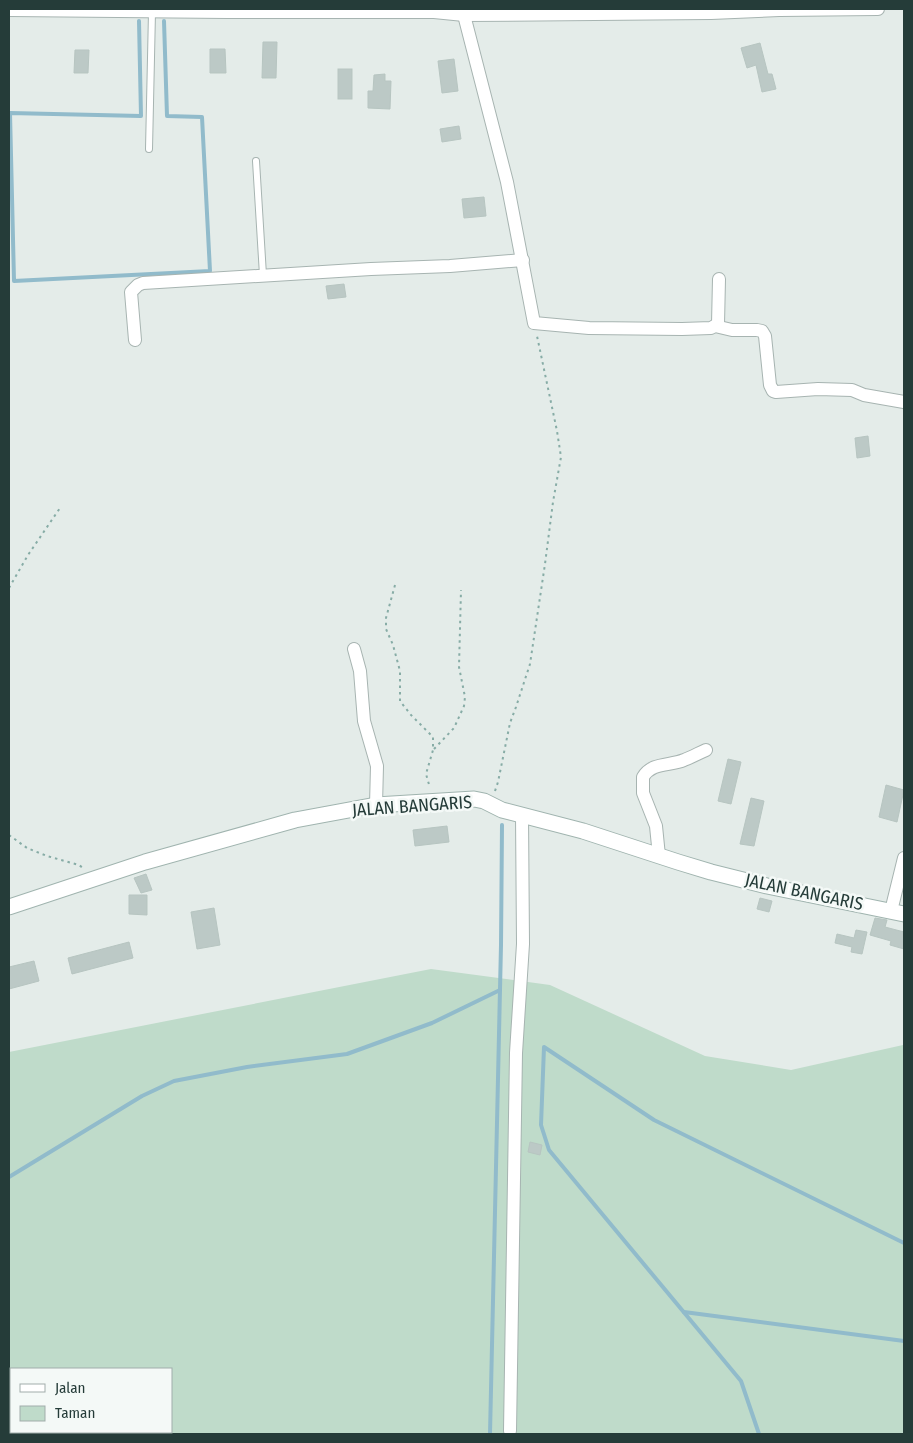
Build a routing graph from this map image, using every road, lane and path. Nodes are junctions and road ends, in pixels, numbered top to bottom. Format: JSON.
{"nodes":[{"id":1,"x":778,"y":9,"type":"edge"},
{"id":2,"x":878,"y":9,"type":"edge"},
{"id":3,"x":9,"y":10,"type":"edge"},
{"id":4,"x":233,"y":10,"type":"edge"},
{"id":5,"x":304,"y":10,"type":"edge"},
{"id":6,"x":434,"y":10,"type":"edge"},
{"id":7,"x":711,"y":11,"type":"edge"},
{"id":8,"x":152,"y":12,"type":"junction"},
{"id":9,"x":543,"y":12,"type":"edge"},
{"id":10,"x":464,"y":15,"type":"junction"},
{"id":11,"x":149,"y":149,"type":"dead end"},
{"id":12,"x":256,"y":161,"type":"dead end"},
{"id":13,"x":522,"y":260,"type":"junction"},
{"id":14,"x":263,"y":275,"type":"junction"},
{"id":15,"x":719,"y":279,"type":"dead end"},
{"id":16,"x":534,"y":324,"type":"junction"},
{"id":17,"x":715,"y":326,"type":"junction"},
{"id":18,"x":135,"y":340,"type":"dead end"},
{"id":19,"x":904,"y":402,"type":"edge"},
{"id":20,"x":60,"y":508,"type":"dead end"},
{"id":21,"x":395,"y":585,"type":"dead end"},
{"id":22,"x":9,"y":588,"type":"edge"},
{"id":23,"x":461,"y":590,"type":"dead end"},
{"id":24,"x":354,"y":649,"type":"dead end"},
{"id":25,"x":433,"y":750,"type":"junction"},
{"id":26,"x":706,"y":750,"type":"dead end"},
{"id":27,"x":434,"y":801,"type":"junction"},
{"id":28,"x":490,"y":804,"type":"junction"},
{"id":29,"x":376,"y":805,"type":"junction"},
{"id":30,"x":522,"y":815,"type":"junction"},
{"id":31,"x":9,"y":835,"type":"edge"},
{"id":32,"x":659,"y":856,"type":"junction"},
{"id":33,"x":904,"y":858,"type":"edge"},
{"id":34,"x":94,"y":878,"type":"junction"},
{"id":35,"x":9,"y":907,"type":"edge"},
{"id":36,"x":897,"y":912,"type":"edge"},
{"id":37,"x":510,"y":1431,"type":"dead end"}],
"edges":[{"from":1,"to":2,"type":"street"},
{"from":1,"to":7,"type":"street"},
{"from":3,"to":8,"type":"street"},
{"from":4,"to":5,"type":"street"},
{"from":4,"to":8,"type":"street"},
{"from":5,"to":6,"type":"street"},
{"from":6,"to":10,"type":"street"},
{"from":7,"to":9,"type":"street"},
{"from":8,"to":11,"type":"lane"},
{"from":9,"to":10,"type":"street"},
{"from":10,"to":13,"type":"street"},
{"from":12,"to":14,"type":"lane"},
{"from":13,"to":14,"type":"street"},
{"from":13,"to":16,"type":"street"},
{"from":14,"to":18,"type":"street"},
{"from":15,"to":17,"type":"street"},
{"from":16,"to":17,"type":"street"},
{"from":16,"to":28,"type":"path"},
{"from":17,"to":19,"type":"street"},
{"from":20,"to":22,"type":"path"},
{"from":21,"to":25,"type":"path"},
{"from":23,"to":25,"type":"path"},
{"from":24,"to":29,"type":"street"},
{"from":25,"to":27,"type":"path"},
{"from":26,"to":32,"type":"street"},
{"from":27,"to":28,"type":"street","name":"JALAN BANGARIS"},
{"from":27,"to":29,"type":"street","name":"JALAN BANGARIS"},
{"from":28,"to":30,"type":"street","name":"JALAN BANGARIS"},
{"from":29,"to":34,"type":"street","name":"JALAN BANGARIS"},
{"from":30,"to":32,"type":"street","name":"JALAN BANGARIS"},
{"from":30,"to":37,"type":"street"},
{"from":31,"to":34,"type":"path"},
{"from":32,"to":36,"type":"street","name":"JALAN BANGARIS"},
{"from":33,"to":36,"type":"street"},
{"from":34,"to":35,"type":"street","name":"JALAN BANGARIS"}]}
